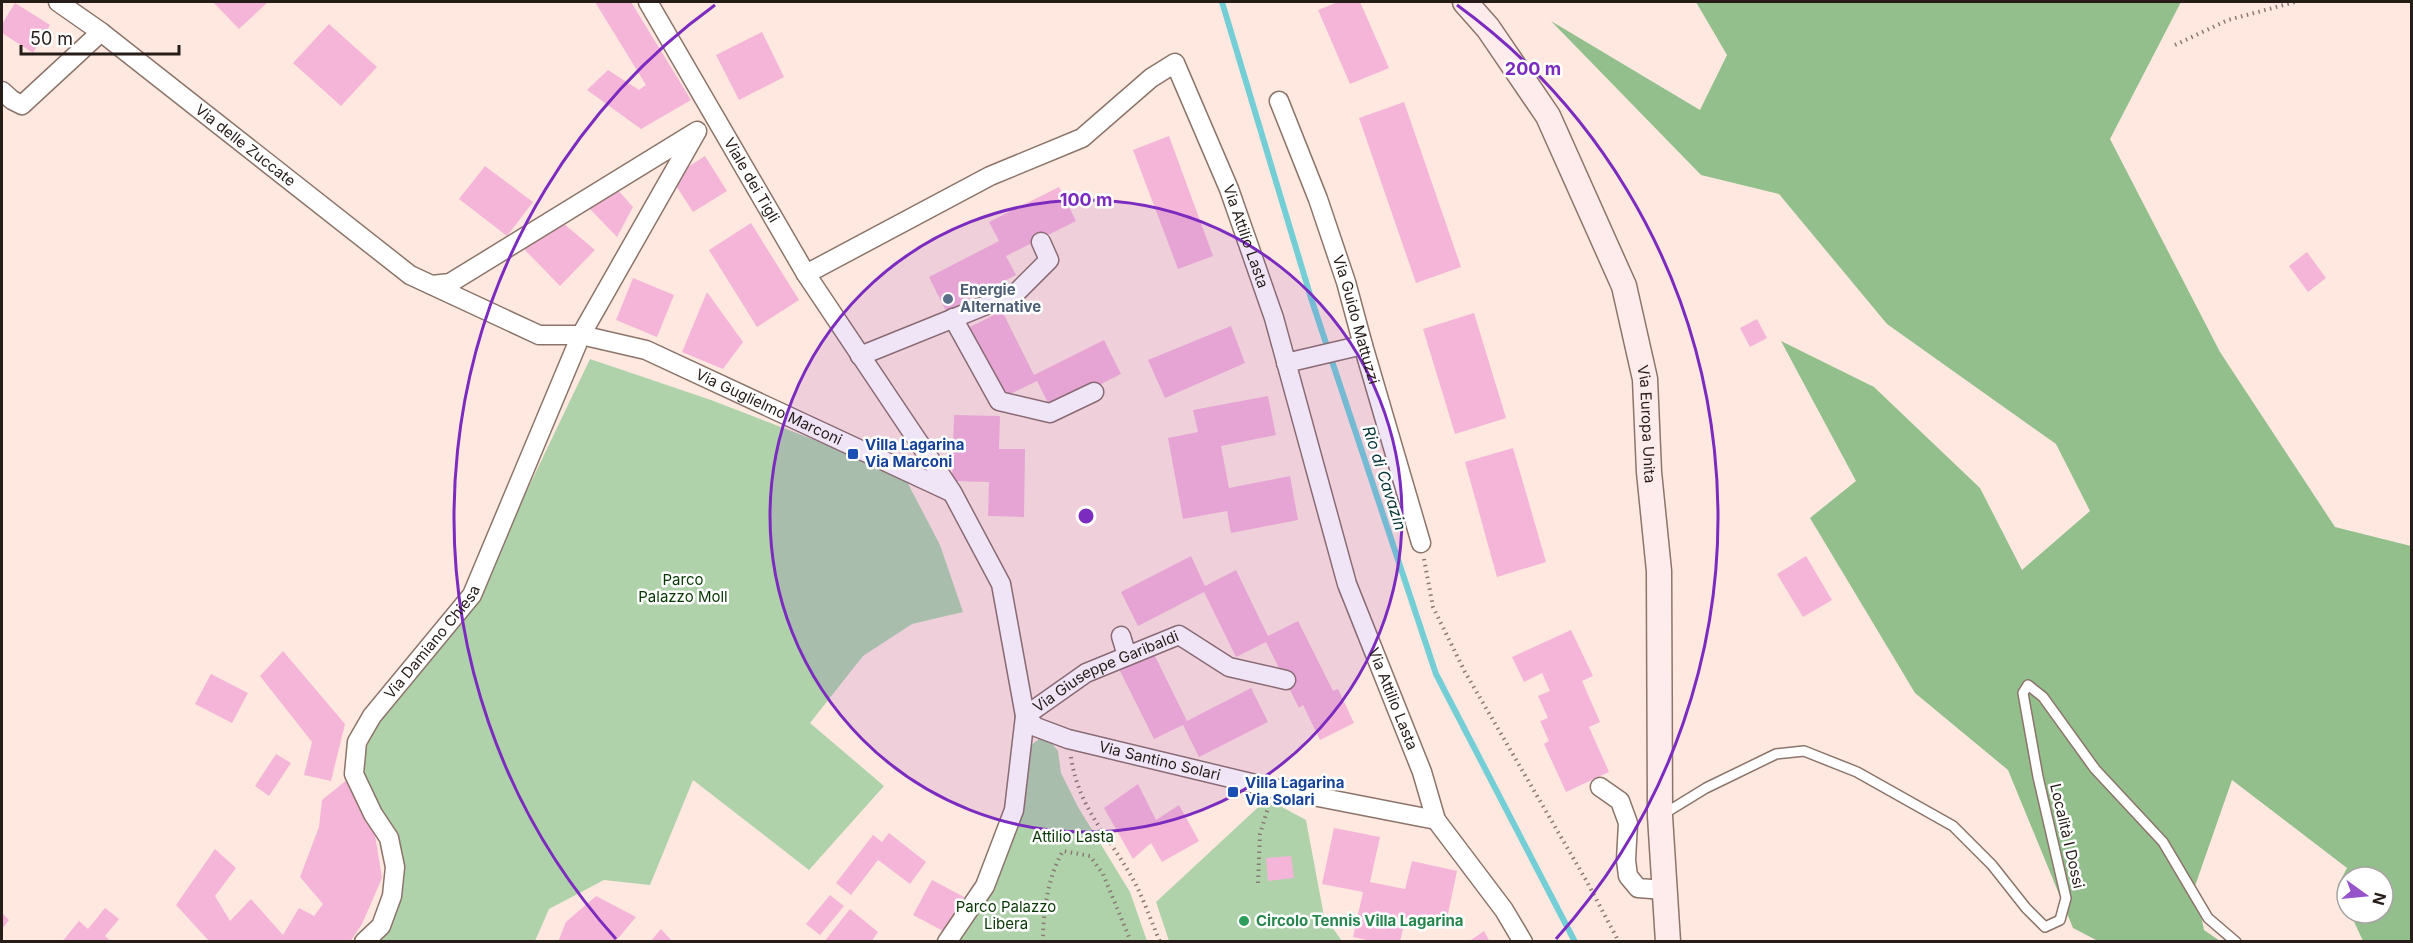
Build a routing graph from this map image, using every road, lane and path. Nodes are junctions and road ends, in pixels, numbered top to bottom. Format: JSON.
{"nodes":[{"id":1,"x":58,"y":2,"type":"edge"},
{"id":2,"x":648,"y":2,"type":"edge"},
{"id":3,"x":1465,"y":2,"type":"edge"},
{"id":4,"x":2295,"y":2,"type":"edge"},
{"id":5,"x":101,"y":32,"type":"junction"},
{"id":6,"x":2175,"y":45,"type":"dead end"},
{"id":7,"x":5,"y":101,"type":"edge"},
{"id":8,"x":1279,"y":101,"type":"dead end"},
{"id":9,"x":715,"y":119,"type":"junction"},
{"id":10,"x":697,"y":131,"type":"junction"},
{"id":11,"x":1041,"y":242,"type":"dead end"},
{"id":12,"x":806,"y":274,"type":"junction"},
{"id":13,"x":432,"y":285,"type":"junction"},
{"id":14,"x":953,"y":318,"type":"junction"},
{"id":15,"x":581,"y":335,"type":"junction"},
{"id":16,"x":1362,"y":345,"type":"junction"},
{"id":17,"x":860,"y":356,"type":"junction"},
{"id":18,"x":1286,"y":363,"type":"junction"},
{"id":19,"x":1094,"y":393,"type":"dead end"},
{"id":20,"x":952,"y":492,"type":"junction"},
{"id":21,"x":1421,"y":543,"type":"joint"},
{"id":22,"x":1121,"y":636,"type":"dead end"},
{"id":23,"x":1127,"y":656,"type":"junction"},
{"id":24,"x":1286,"y":680,"type":"dead end"},
{"id":25,"x":1025,"y":716,"type":"junction"},
{"id":26,"x":1068,"y":739,"type":"junction"},
{"id":27,"x":1600,"y":787,"type":"dead end"},
{"id":28,"x":1268,"y":808,"type":"dead end"},
{"id":29,"x":1660,"y":816,"type":"junction"},
{"id":30,"x":1436,"y":819,"type":"junction"},
{"id":31,"x":1258,"y":883,"type":"dead end"},
{"id":32,"x":1665,"y":890,"type":"junction"},
{"id":33,"x":364,"y":942,"type":"edge"},
{"id":34,"x":947,"y":942,"type":"edge"},
{"id":35,"x":1043,"y":942,"type":"edge"},
{"id":36,"x":1131,"y":942,"type":"edge"},
{"id":37,"x":1160,"y":942,"type":"edge"},
{"id":38,"x":1523,"y":942,"type":"edge"},
{"id":39,"x":1619,"y":942,"type":"edge"},
{"id":40,"x":1668,"y":942,"type":"edge"},
{"id":41,"x":2236,"y":942,"type":"edge"}],
"edges":[{"from":1,"to":5,"type":"street","name":"Via delle Zuccate"},
{"from":2,"to":9,"type":"street","name":"Viale dei Tigli"},
{"from":3,"to":29,"type":"main road","name":"Via Europa Unita"},
{"from":4,"to":6,"type":"path"},
{"from":5,"to":7,"type":"street"},
{"from":5,"to":13,"type":"street","name":"Via delle Zuccate"},
{"from":8,"to":16,"type":"street","name":"Via Guido Mattuzzi"},
{"from":9,"to":10,"type":"street"},
{"from":9,"to":12,"type":"street","name":"Viale dei Tigli"},
{"from":10,"to":13,"type":"street"},
{"from":10,"to":15,"type":"street"},
{"from":11,"to":14,"type":"street"},
{"from":12,"to":17,"type":"street","name":"Viale dei Tigli"},
{"from":12,"to":18,"type":"street","name":"Via Attilio Lasta"},
{"from":13,"to":15,"type":"street","name":"Via Guglielmo Marconi"},
{"from":14,"to":17,"type":"street"},
{"from":14,"to":19,"type":"street"},
{"from":15,"to":20,"type":"street","name":"Via Guglielmo Marconi"},
{"from":15,"to":33,"type":"street","name":"Via Damiano Chiesa"},
{"from":16,"to":18,"type":"street"},
{"from":16,"to":21,"type":"street","name":"Via Guido Mattuzzi"},
{"from":17,"to":20,"type":"street","name":"Viale dei Tigli"},
{"from":18,"to":30,"type":"street","name":"Via Attilio Lasta"},
{"from":20,"to":25,"type":"street","name":"Via Giuseppe Garibaldi"},
{"from":21,"to":39,"type":"path"},
{"from":22,"to":23,"type":"street"},
{"from":23,"to":24,"type":"street","name":"Via Giuseppe Garibaldi"},
{"from":23,"to":25,"type":"street","name":"Via Giuseppe Garibaldi"},
{"from":25,"to":26,"type":"street","name":"Via Santino Solari"},
{"from":25,"to":34,"type":"street","name":"Via Giuseppe Garibaldi"},
{"from":26,"to":30,"type":"street","name":"Via Santino Solari"},
{"from":26,"to":37,"type":"path"},
{"from":27,"to":32,"type":"street"},
{"from":28,"to":31,"type":"path"},
{"from":29,"to":32,"type":"main road","name":"Via Europa Unita"},
{"from":29,"to":41,"type":"lane","name":"Località I Dossi"},
{"from":30,"to":38,"type":"street"},
{"from":32,"to":40,"type":"main road","name":"Via Europa Unita"},
{"from":35,"to":36,"type":"path"}]}
